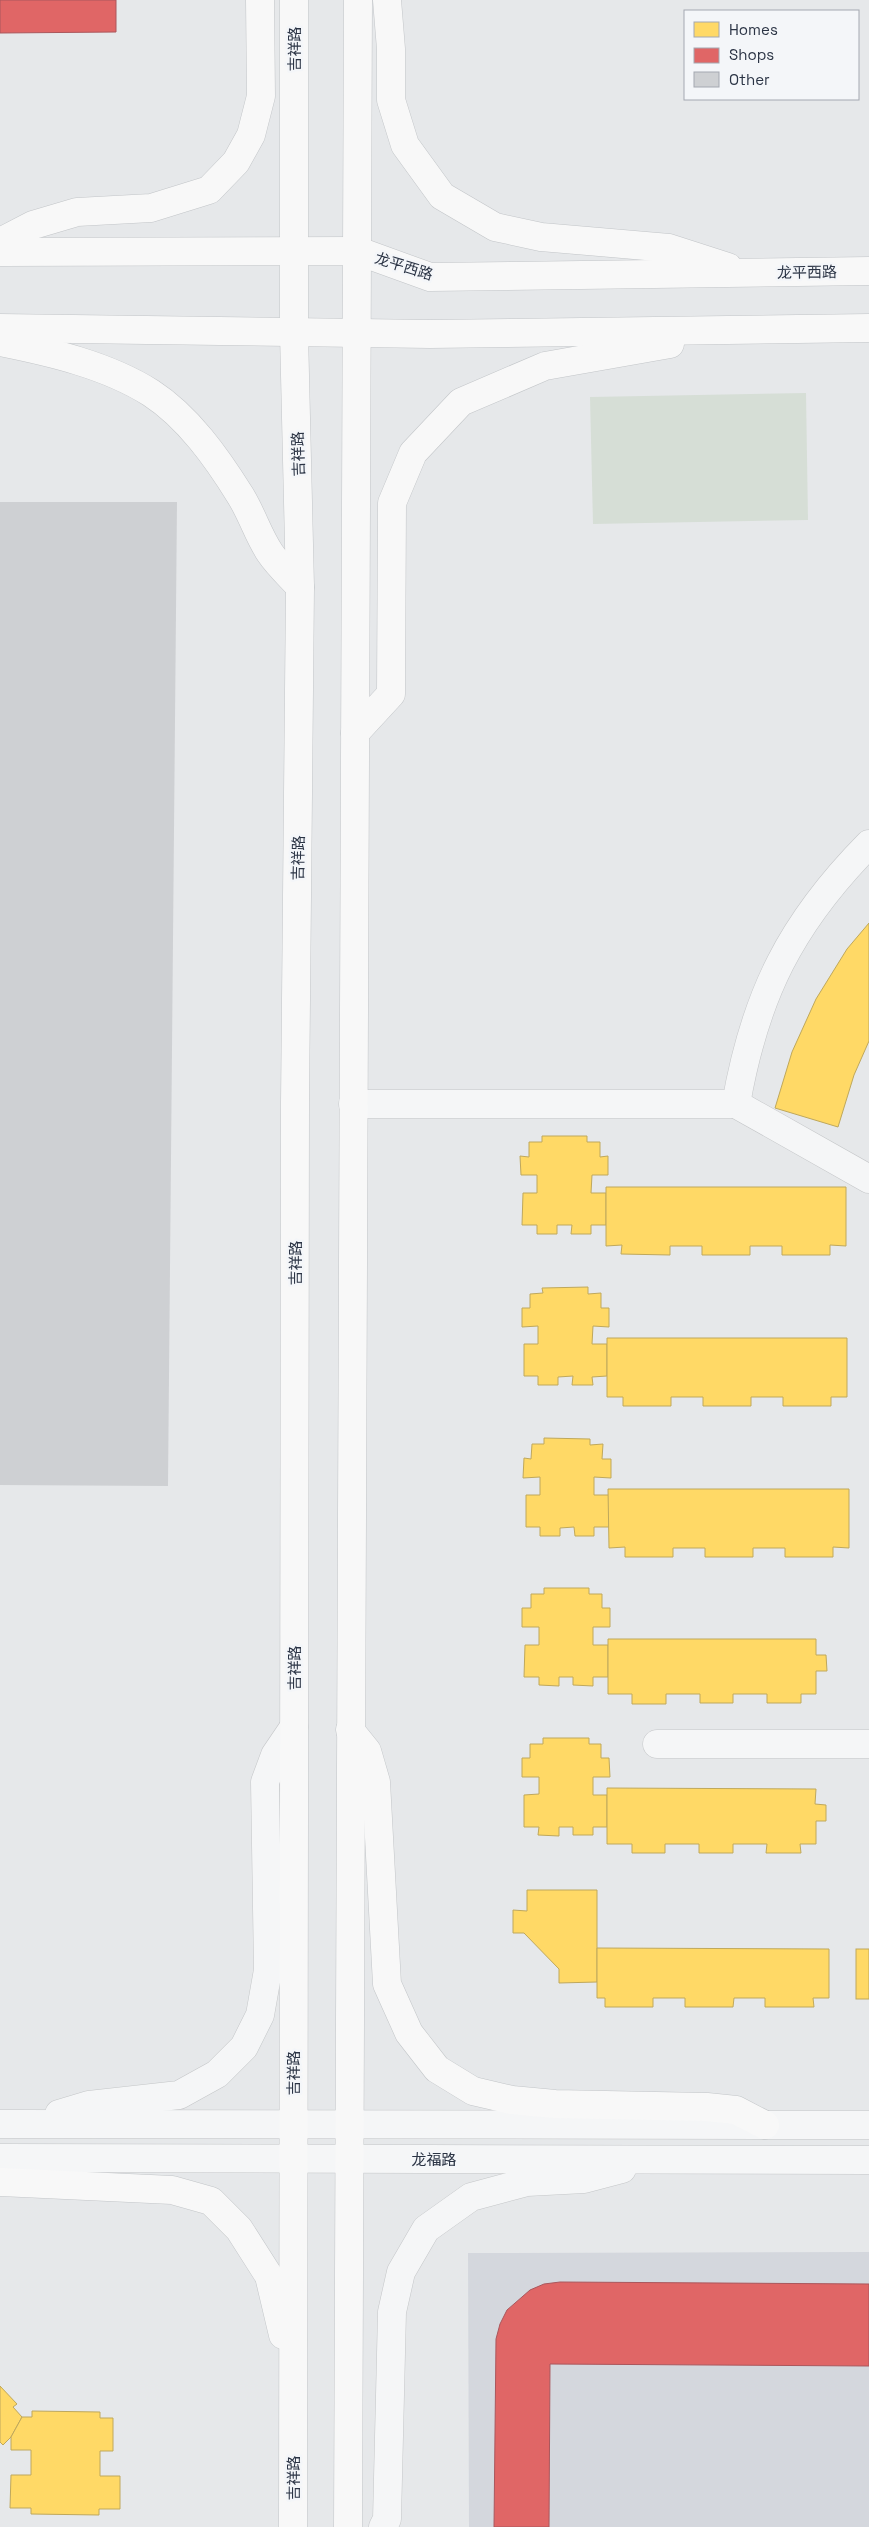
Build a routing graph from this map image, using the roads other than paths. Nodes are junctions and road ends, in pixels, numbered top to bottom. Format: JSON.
{"nodes":[{"id":1,"x":260,"y":0,"type":"edge"},
{"id":2,"x":294,"y":0,"type":"edge"},
{"id":3,"x":358,"y":0,"type":"edge"},
{"id":4,"x":386,"y":0,"type":"edge"},
{"id":5,"x":0,"y":242,"type":"edge"},
{"id":6,"x":294,"y":251,"type":"junction"},
{"id":7,"x":358,"y":251,"type":"junction"},
{"id":8,"x":0,"y":252,"type":"edge"},
{"id":9,"x":869,"y":271,"type":"edge"},
{"id":10,"x":744,"y":273,"type":"junction"},
{"id":11,"x":0,"y":328,"type":"edge"},
{"id":12,"x":869,"y":328,"type":"edge"},
{"id":13,"x":756,"y":330,"type":"junction"},
{"id":14,"x":294,"y":333,"type":"junction"},
{"id":15,"x":358,"y":333,"type":"junction"},
{"id":16,"x":0,"y":342,"type":"edge"},
{"id":17,"x":300,"y":587,"type":"junction"},
{"id":18,"x":355,"y":733,"type":"junction"},
{"id":19,"x":869,"y":844,"type":"edge"},
{"id":20,"x":353,"y":1104,"type":"junction"},
{"id":21,"x":736,"y":1104,"type":"junction"},
{"id":22,"x":869,"y":1179,"type":"edge"},
{"id":23,"x":294,"y":1727,"type":"junction"},
{"id":24,"x":350,"y":1730,"type":"junction"},
{"id":25,"x":657,"y":1744,"type":"dead end"},
{"id":26,"x":869,"y":1744,"type":"edge"},
{"id":27,"x":12,"y":2124,"type":"edge"},
{"id":28,"x":293,"y":2124,"type":"junction"},
{"id":29,"x":350,"y":2124,"type":"junction"},
{"id":30,"x":764,"y":2125,"type":"junction"},
{"id":31,"x":869,"y":2125,"type":"edge"},
{"id":32,"x":0,"y":2158,"type":"edge"},
{"id":33,"x":294,"y":2158,"type":"junction"},
{"id":34,"x":349,"y":2159,"type":"junction"},
{"id":35,"x":660,"y":2159,"type":"junction"},
{"id":36,"x":869,"y":2160,"type":"edge"},
{"id":37,"x":0,"y":2182,"type":"edge"},
{"id":38,"x":294,"y":2382,"type":"junction"},
{"id":39,"x":293,"y":2527,"type":"edge"},
{"id":40,"x":348,"y":2527,"type":"edge"},
{"id":41,"x":383,"y":2527,"type":"edge"}],
"edges":[{"from":1,"to":5,"type":"main road"},
{"from":2,"to":6,"type":"main road","name":"吉祥路"},
{"from":3,"to":7,"type":"main road"},
{"from":4,"to":10,"type":"main road"},
{"from":6,"to":7,"type":"main road","name":"龙平西路"},
{"from":6,"to":8,"type":"main road","name":"龙平西路"},
{"from":6,"to":14,"type":"main road","name":"吉祥路"},
{"from":7,"to":10,"type":"main road","name":"龙平西路"},
{"from":7,"to":15,"type":"main road"},
{"from":9,"to":10,"type":"main road","name":"龙平西路"},
{"from":11,"to":14,"type":"main road"},
{"from":12,"to":13,"type":"main road"},
{"from":13,"to":15,"type":"main road"},
{"from":13,"to":18,"type":"main road"},
{"from":14,"to":15,"type":"main road"},
{"from":14,"to":17,"type":"main road","name":"吉祥路"},
{"from":15,"to":18,"type":"main road"},
{"from":16,"to":17,"type":"main road"},
{"from":17,"to":23,"type":"main road","name":"吉祥路"},
{"from":18,"to":20,"type":"main road"},
{"from":19,"to":21,"type":"street"},
{"from":20,"to":21,"type":"street"},
{"from":20,"to":24,"type":"main road"},
{"from":21,"to":22,"type":"street"},
{"from":23,"to":27,"type":"street"},
{"from":23,"to":28,"type":"main road","name":"吉祥路"},
{"from":24,"to":29,"type":"main road"},
{"from":24,"to":30,"type":"main road"},
{"from":25,"to":26,"type":"street"},
{"from":27,"to":28,"type":"street"},
{"from":28,"to":29,"type":"street"},
{"from":28,"to":33,"type":"main road","name":"吉祥路"},
{"from":29,"to":30,"type":"street"},
{"from":29,"to":34,"type":"main road"},
{"from":30,"to":31,"type":"street"},
{"from":32,"to":33,"type":"street","name":"龙福路"},
{"from":33,"to":34,"type":"street","name":"龙福路"},
{"from":33,"to":38,"type":"main road","name":"吉祥路"},
{"from":34,"to":35,"type":"street","name":"龙福路"},
{"from":34,"to":40,"type":"main road"},
{"from":35,"to":36,"type":"street","name":"龙福路"},
{"from":35,"to":41,"type":"street"},
{"from":37,"to":38,"type":"main road"},
{"from":38,"to":39,"type":"main road","name":"吉祥路"}]}
